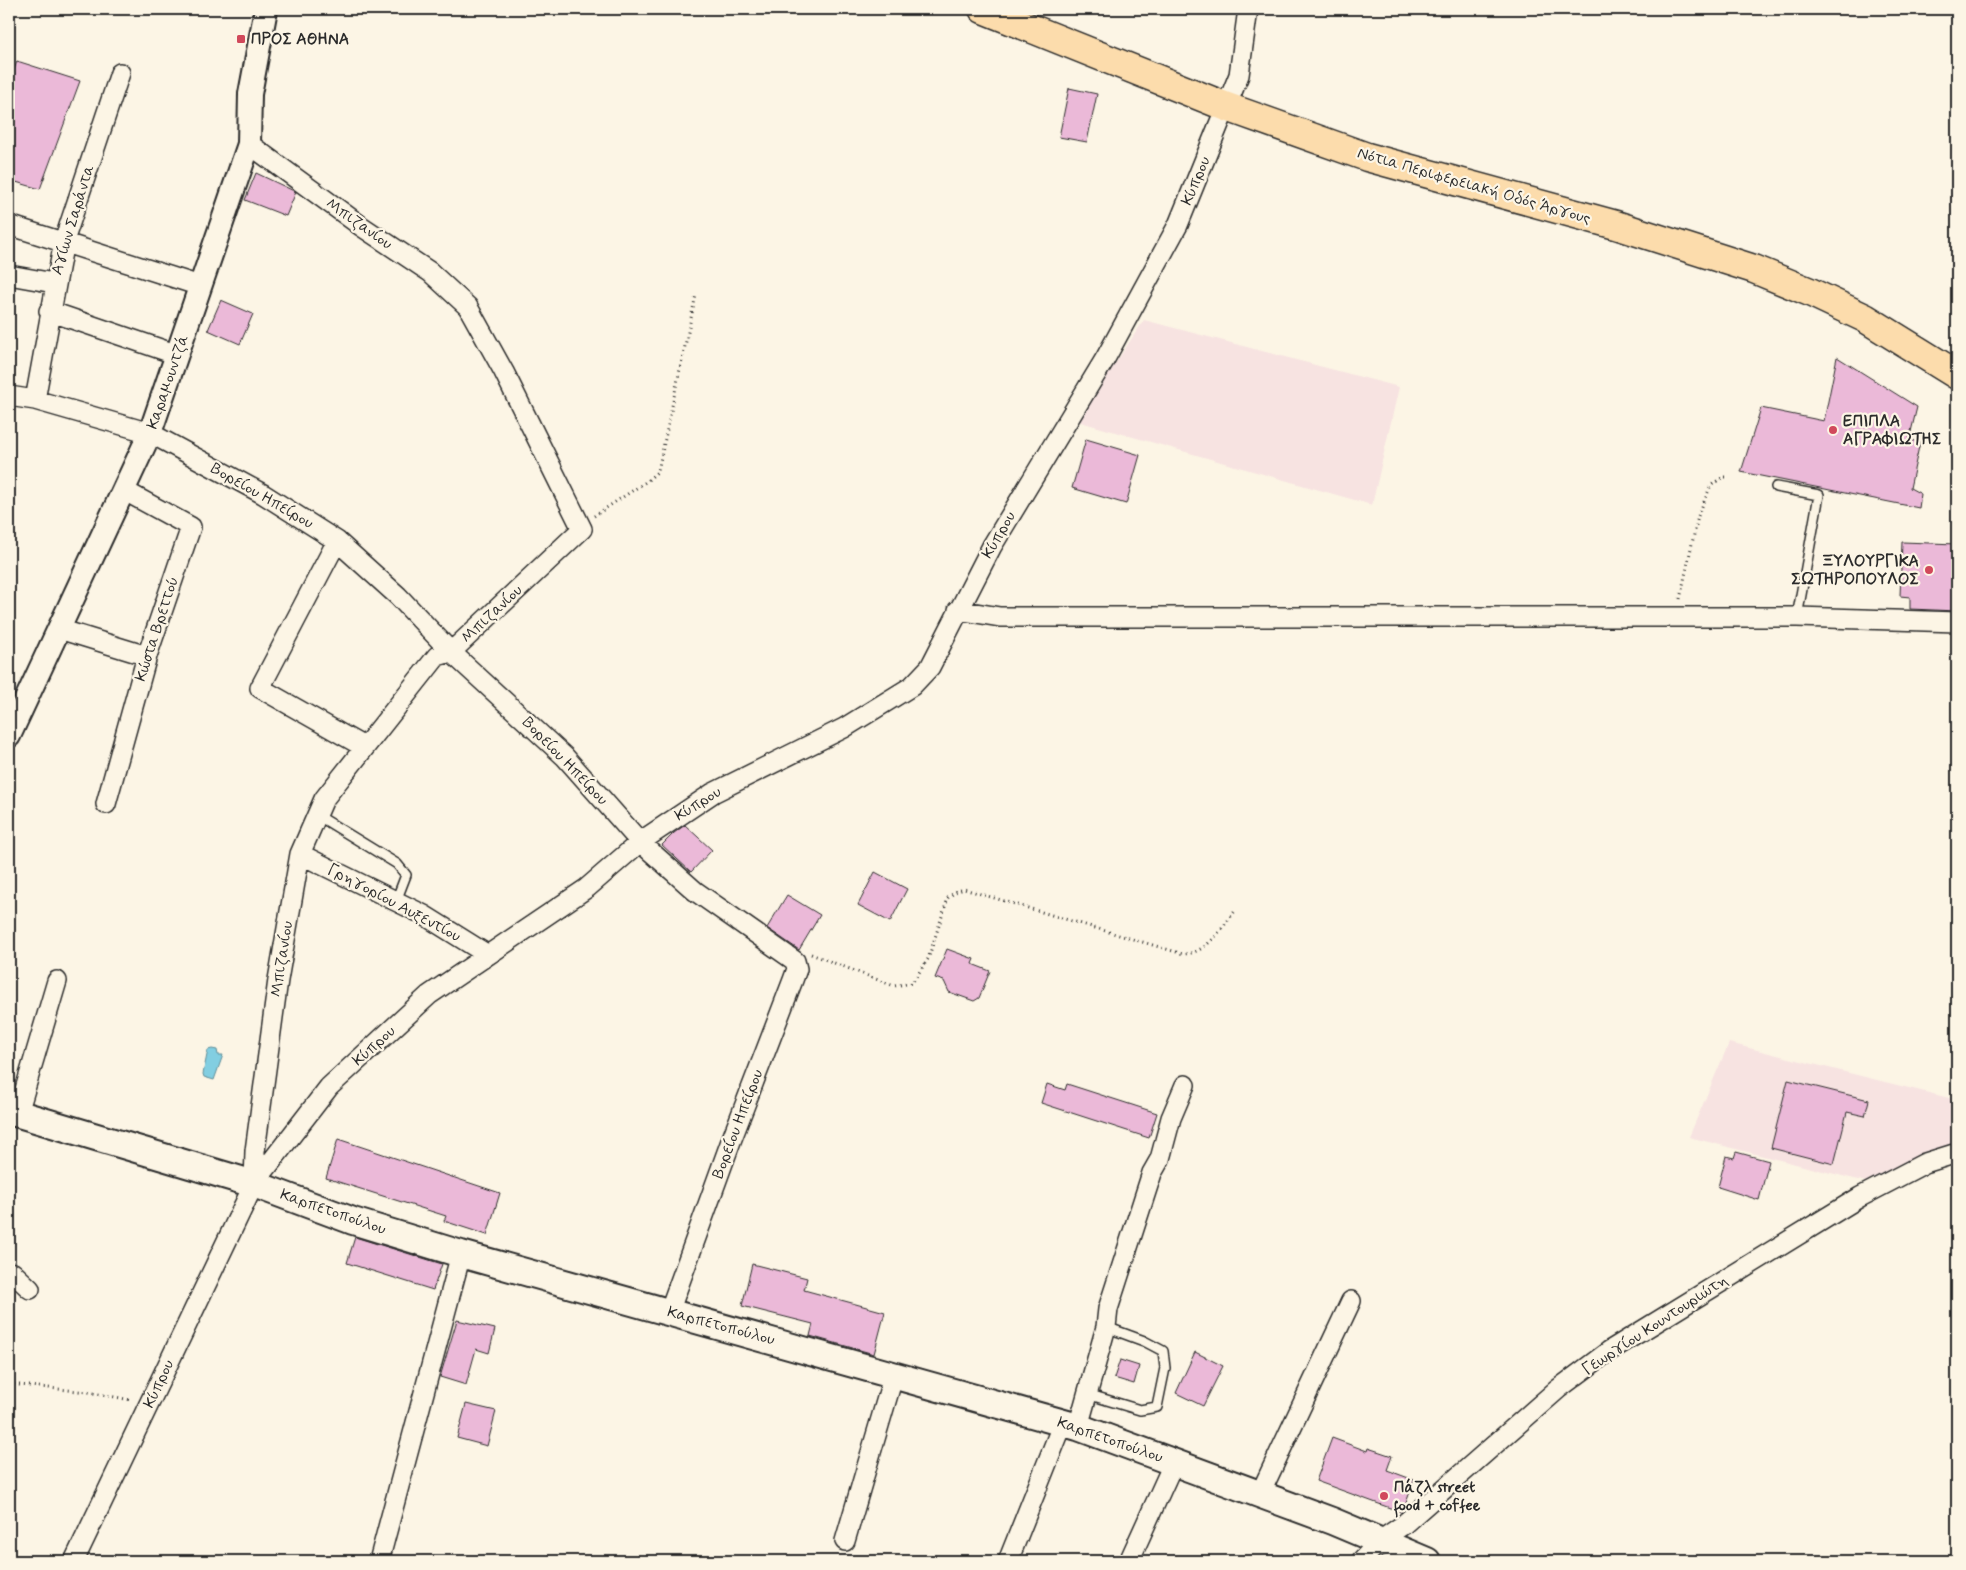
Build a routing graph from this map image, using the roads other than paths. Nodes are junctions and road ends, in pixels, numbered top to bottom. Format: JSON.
{"nodes":[{"id":1,"x":266,"y":9,"type":"edge"},
{"id":2,"x":984,"y":9,"type":"edge"},
{"id":3,"x":1248,"y":9,"type":"edge"},
{"id":4,"x":120,"y":73,"type":"dead end"},
{"id":5,"x":1227,"y":107,"type":"junction"},
{"id":6,"x":249,"y":144,"type":"junction"},
{"id":7,"x":9,"y":225,"type":"edge"},
{"id":8,"x":64,"y":241,"type":"junction"},
{"id":9,"x":9,"y":275,"type":"edge"},
{"id":10,"x":54,"y":283,"type":"junction"},
{"id":11,"x":200,"y":286,"type":"junction"},
{"id":12,"x":50,"y":311,"type":"junction"},
{"id":13,"x":178,"y":355,"type":"junction"},
{"id":14,"x":1957,"y":375,"type":"edge"},
{"id":15,"x":9,"y":396,"type":"edge"},
{"id":16,"x":35,"y":400,"type":"junction"},
{"id":17,"x":150,"y":433,"type":"junction"},
{"id":18,"x":1776,"y":487,"type":"dead end"},
{"id":19,"x":125,"y":491,"type":"junction"},
{"id":20,"x":337,"y":541,"type":"junction"},
{"id":21,"x":958,"y":610,"type":"junction"},
{"id":22,"x":1797,"y":617,"type":"junction"},
{"id":23,"x":1957,"y":622,"type":"edge"},
{"id":24,"x":59,"y":629,"type":"junction"},
{"id":25,"x":451,"y":652,"type":"junction"},
{"id":26,"x":147,"y":656,"type":"junction"},
{"id":27,"x":9,"y":736,"type":"edge"},
{"id":28,"x":364,"y":747,"type":"junction"},
{"id":29,"x":106,"y":804,"type":"dead end"},
{"id":30,"x":317,"y":815,"type":"junction"},
{"id":31,"x":640,"y":842,"type":"junction"},
{"id":32,"x":300,"y":854,"type":"junction"},
{"id":33,"x":396,"y":901,"type":"junction"},
{"id":34,"x":488,"y":955,"type":"junction"},
{"id":35,"x":57,"y":981,"type":"dead end"},
{"id":36,"x":1185,"y":1085,"type":"dead end"},
{"id":37,"x":14,"y":1112,"type":"edge"},
{"id":38,"x":1957,"y":1153,"type":"edge"},
{"id":39,"x":254,"y":1184,"type":"junction"},
{"id":40,"x":461,"y":1254,"type":"junction"},
{"id":41,"x":9,"y":1272,"type":"edge"},
{"id":42,"x":30,"y":1289,"type":"dead end"},
{"id":43,"x":1351,"y":1301,"type":"dead end"},
{"id":44,"x":670,"y":1312,"type":"junction"},
{"id":45,"x":1106,"y":1327,"type":"junction"},
{"id":46,"x":894,"y":1374,"type":"junction"},
{"id":47,"x":1087,"y":1394,"type":"junction"},
{"id":48,"x":1070,"y":1425,"type":"junction"},
{"id":49,"x":1174,"y":1462,"type":"junction"},
{"id":50,"x":1260,"y":1494,"type":"junction"},
{"id":51,"x":1381,"y":1540,"type":"junction"},
{"id":52,"x":845,"y":1541,"type":"dead end"},
{"id":53,"x":1130,"y":1558,"type":"dead end"},
{"id":54,"x":74,"y":1561,"type":"edge"},
{"id":55,"x":379,"y":1561,"type":"edge"},
{"id":56,"x":1008,"y":1561,"type":"edge"},
{"id":57,"x":1361,"y":1561,"type":"edge"},
{"id":58,"x":1428,"y":1561,"type":"edge"}],
"edges":[{"from":1,"to":6,"type":"street","name":"Καραμουντζά"},
{"from":2,"to":5,"type":"main road","name":"Νότια Περιφερειακή Οδός Άργους"},
{"from":3,"to":5,"type":"street","name":"Κύπρου"},
{"from":4,"to":8,"type":"street","name":"Αγίων Σαράντα"},
{"from":5,"to":14,"type":"main road","name":"Νότια Περιφερειακή Οδός Άργους"},
{"from":5,"to":21,"type":"street","name":"Κύπρου"},
{"from":6,"to":11,"type":"street","name":"Καραμουντζά"},
{"from":6,"to":25,"type":"street","name":"Μπιζανίου"},
{"from":7,"to":8,"type":"street"},
{"from":8,"to":10,"type":"street","name":"Αγίων Σαράντα"},
{"from":8,"to":11,"type":"street"},
{"from":9,"to":10,"type":"street"},
{"from":10,"to":12,"type":"street","name":"Αγίων Σαράντα"},
{"from":11,"to":13,"type":"street","name":"Καραμουντζά"},
{"from":12,"to":13,"type":"street"},
{"from":12,"to":16,"type":"street","name":"Αγίων Σαράντα"},
{"from":13,"to":17,"type":"street","name":"Καραμουντζά"},
{"from":15,"to":16,"type":"street","name":"Βορείου Ηπείρου"},
{"from":16,"to":17,"type":"street","name":"Βορείου Ηπείρου"},
{"from":17,"to":19,"type":"street","name":"Καραμουντζά"},
{"from":17,"to":20,"type":"street","name":"Βορείου Ηπείρου"},
{"from":18,"to":22,"type":"lane"},
{"from":19,"to":24,"type":"street","name":"Καραμουντζά"},
{"from":19,"to":26,"type":"street","name":"Κώστα Βρεττού"},
{"from":20,"to":25,"type":"street","name":"Βορείου Ηπείρου"},
{"from":20,"to":28,"type":"street"},
{"from":21,"to":22,"type":"street"},
{"from":21,"to":31,"type":"street","name":"Κύπρου"},
{"from":22,"to":23,"type":"street"},
{"from":24,"to":26,"type":"street"},
{"from":24,"to":27,"type":"street","name":"Καραμουντζά"},
{"from":25,"to":28,"type":"street","name":"Μπιζανίου"},
{"from":25,"to":31,"type":"street","name":"Βορείου Ηπείρου"},
{"from":26,"to":29,"type":"street","name":"Κώστα Βρεττού"},
{"from":28,"to":30,"type":"street","name":"Μπιζανίου"},
{"from":30,"to":32,"type":"street","name":"Μπιζανίου"},
{"from":30,"to":33,"type":"lane"},
{"from":31,"to":34,"type":"street","name":"Κύπρου"},
{"from":31,"to":44,"type":"street","name":"Βορείου Ηπείρου"},
{"from":32,"to":33,"type":"street","name":"Γρηγορίου Αυξεντίου"},
{"from":32,"to":39,"type":"street","name":"Μπιζανίου"},
{"from":33,"to":34,"type":"street","name":"Γρηγορίου Αυξεντίου"},
{"from":34,"to":39,"type":"street","name":"Κύπρου"},
{"from":35,"to":37,"type":"street"},
{"from":36,"to":45,"type":"street"},
{"from":37,"to":39,"type":"main road","name":"Καρπετοπούλου"},
{"from":38,"to":51,"type":"street","name":"Γεωργίου Κουντουριώτη"},
{"from":39,"to":40,"type":"main road","name":"Καρπετοπούλου"},
{"from":39,"to":54,"type":"street","name":"Κύπρου"},
{"from":40,"to":44,"type":"main road","name":"Καρπετοπούλου"},
{"from":40,"to":55,"type":"street"},
{"from":41,"to":42,"type":"street"},
{"from":43,"to":50,"type":"street"},
{"from":44,"to":46,"type":"main road","name":"Καρπετοπούλου"},
{"from":45,"to":47,"type":"street"},
{"from":45,"to":47,"type":"lane"},
{"from":46,"to":48,"type":"main road","name":"Καρπετοπούλου"},
{"from":46,"to":52,"type":"street"},
{"from":47,"to":48,"type":"street"},
{"from":48,"to":49,"type":"main road","name":"Καρπετοπούλου"},
{"from":48,"to":56,"type":"street"},
{"from":49,"to":50,"type":"main road","name":"Καρπετοπούλου"},
{"from":49,"to":53,"type":"street"},
{"from":50,"to":51,"type":"main road","name":"Καρπετοπούλου"},
{"from":51,"to":57,"type":"street","name":"Γεωργίου Κουντουριώτη"},
{"from":51,"to":58,"type":"main road","name":"Καρπετοπούλου"}]}
